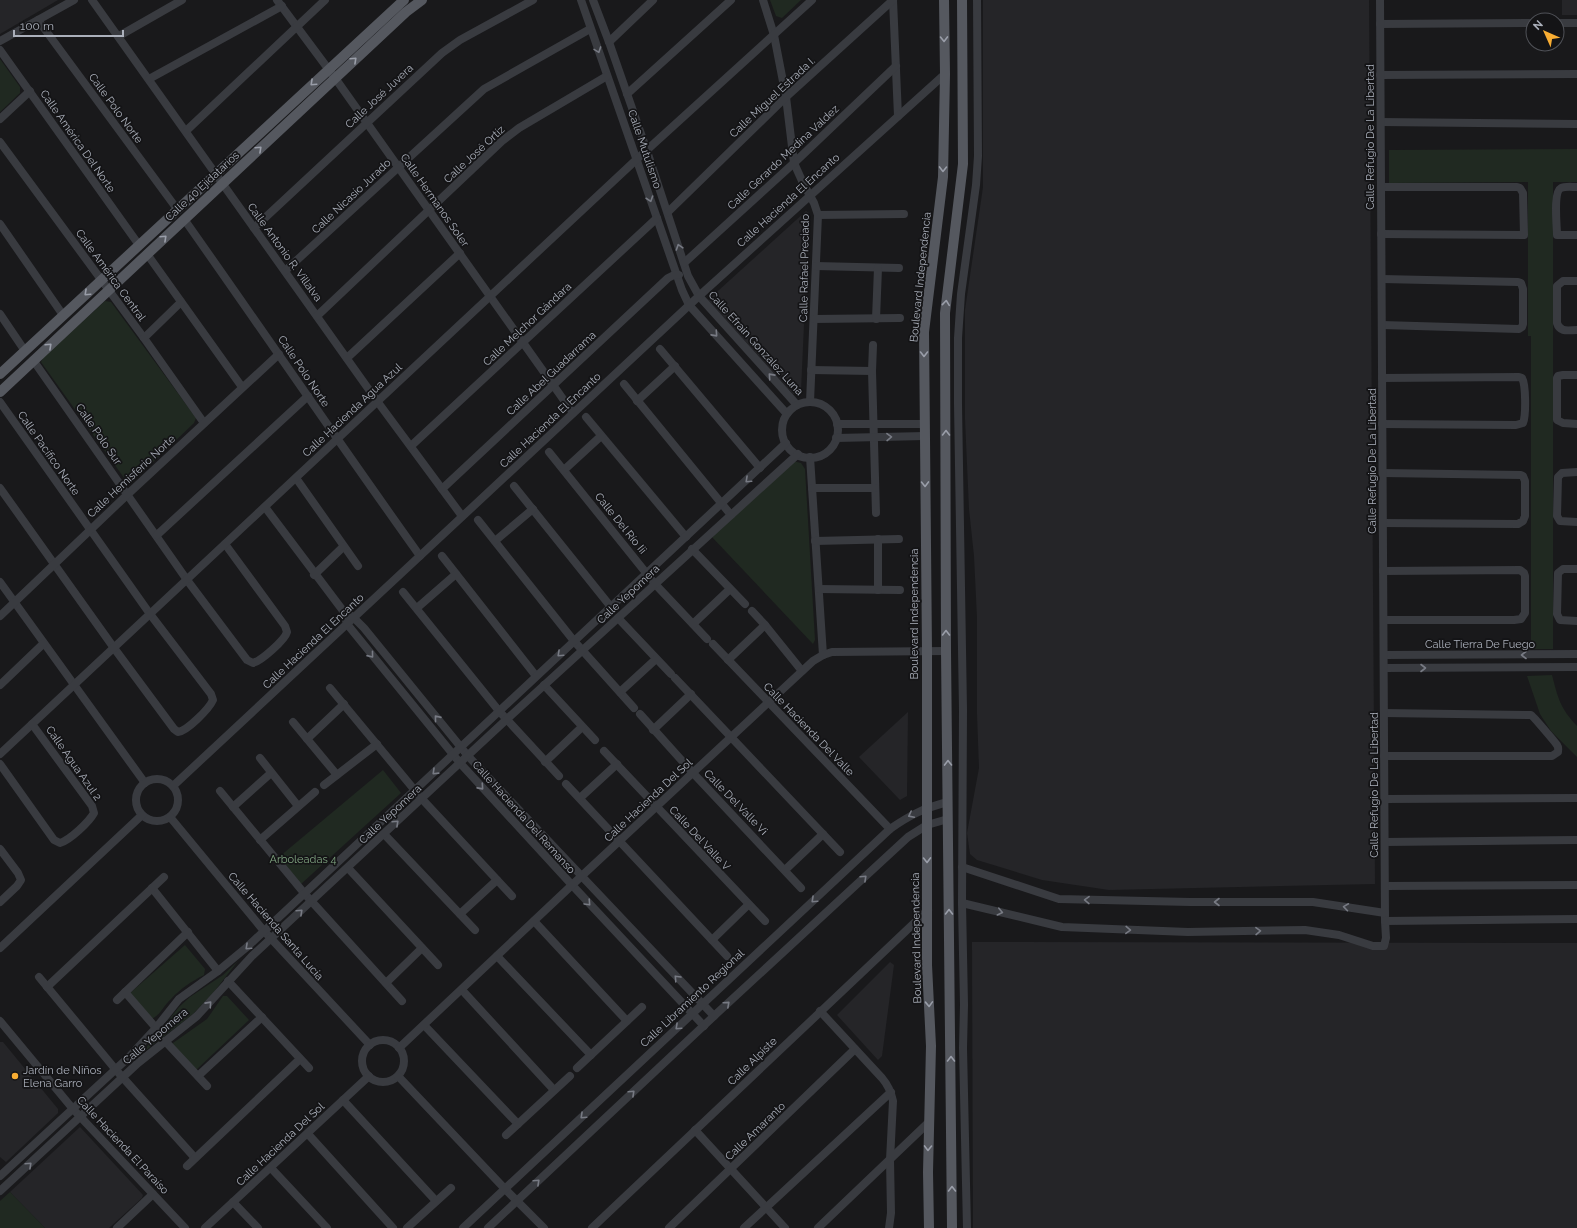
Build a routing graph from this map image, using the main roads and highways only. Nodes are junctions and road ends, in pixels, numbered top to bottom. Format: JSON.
{"nodes":[{"id":1,"x":404,"y":0,"type":"edge"},
{"id":2,"x":422,"y":0,"type":"edge"},
{"id":3,"x":944,"y":0,"type":"edge"},
{"id":4,"x":962,"y":0,"type":"edge"},
{"id":5,"x":0,"y":374,"type":"edge"},
{"id":6,"x":0,"y":392,"type":"edge"},
{"id":7,"x":929,"y":1228,"type":"edge"},
{"id":8,"x":952,"y":1228,"type":"edge"}],
"edges":[{"from":1,"to":5,"type":"main road","name":"Calle 40 Ejidatarios","one_way":true},
{"from":6,"to":2,"type":"main road","name":"Calle 40 Ejidatarios","one_way":true},
{"from":3,"to":7,"type":"main road","name":"Boulevard Independencia","one_way":true},
{"from":8,"to":4,"type":"main road","one_way":true}]}
